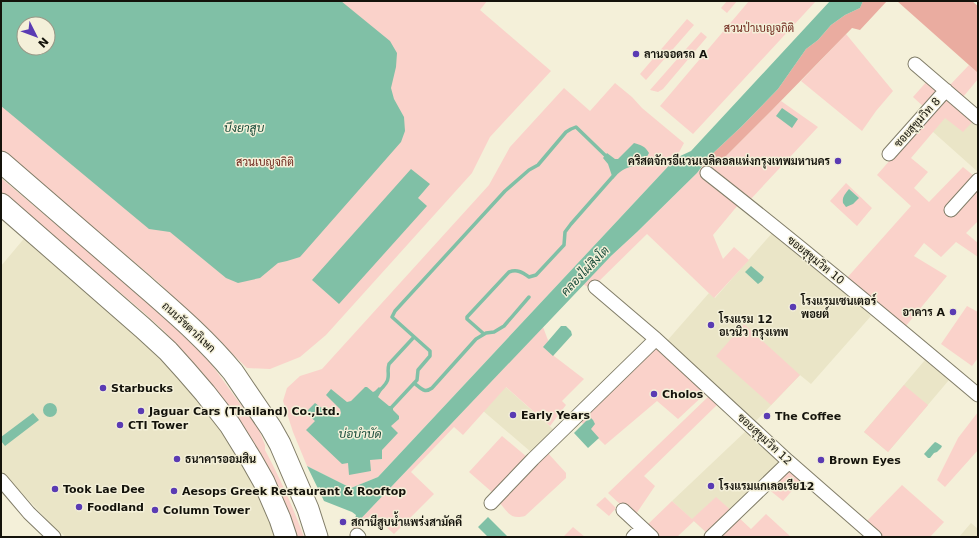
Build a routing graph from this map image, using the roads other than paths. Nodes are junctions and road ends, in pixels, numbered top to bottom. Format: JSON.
{"nodes":[{"id":1,"x":915,"y":64,"type":"dead end"},
{"id":2,"x":946,"y":90,"type":"junction"},
{"id":3,"x":978,"y":118,"type":"edge"},
{"id":4,"x":889,"y":154,"type":"dead end"},
{"id":5,"x":1,"y":162,"type":"edge"},
{"id":6,"x":706,"y":173,"type":"dead end"},
{"id":7,"x":978,"y":180,"type":"edge"},
{"id":8,"x":1,"y":204,"type":"edge"},
{"id":9,"x":951,"y":210,"type":"dead end"},
{"id":10,"x":595,"y":287,"type":"dead end"},
{"id":11,"x":656,"y":339,"type":"junction"},
{"id":12,"x":978,"y":395,"type":"edge"},
{"id":13,"x":789,"y":462,"type":"junction"},
{"id":14,"x":1,"y":480,"type":"edge"},
{"id":15,"x":491,"y":503,"type":"dead end"},
{"id":16,"x":623,"y":510,"type":"dead end"},
{"id":17,"x":642,"y":534,"type":"edge"},
{"id":18,"x":872,"y":536,"type":"edge"},
{"id":19,"x":54,"y":537,"type":"edge"},
{"id":20,"x":286,"y":537,"type":"edge"},
{"id":21,"x":317,"y":537,"type":"edge"},
{"id":22,"x":711,"y":537,"type":"edge"}],
"edges":[{"from":1,"to":2,"type":"street","name":"ซอยสุขุมวิท 8"},
{"from":2,"to":3,"type":"street","name":"ซอยสุขุมวิท 8"},
{"from":2,"to":4,"type":"street","name":"ซอยสุขุมวิท 8"},
{"from":5,"to":21,"type":"main road","name":"ถนนรัชดาภิเษก"},
{"from":6,"to":12,"type":"street","name":"ซอยสุขุมวิท 10"},
{"from":7,"to":9,"type":"street"},
{"from":8,"to":20,"type":"main road"},
{"from":10,"to":11,"type":"street","name":"ซอยสุขุมวิท 12"},
{"from":11,"to":13,"type":"street","name":"ซอยสุขุมวิท 12"},
{"from":11,"to":15,"type":"street"},
{"from":13,"to":18,"type":"street","name":"ซอยสุขุมวิท 12"},
{"from":13,"to":22,"type":"street"},
{"from":14,"to":19,"type":"street"},
{"from":16,"to":17,"type":"street"}]}
